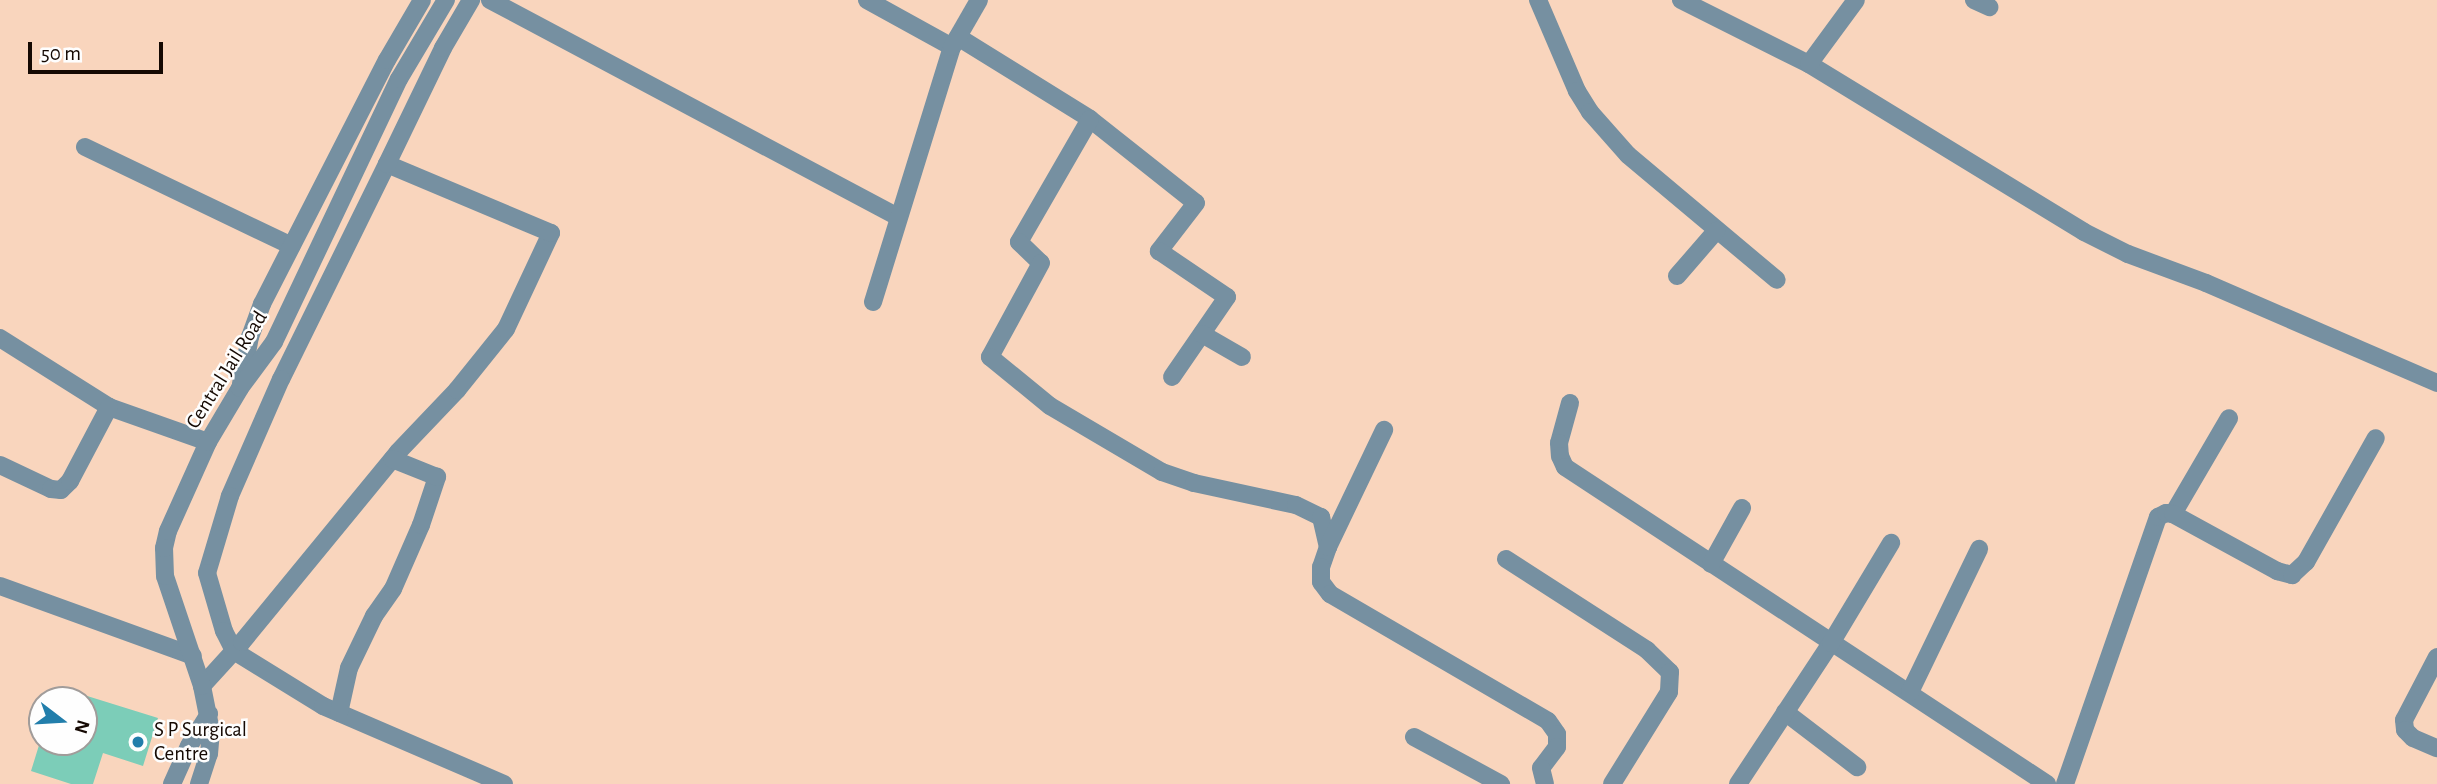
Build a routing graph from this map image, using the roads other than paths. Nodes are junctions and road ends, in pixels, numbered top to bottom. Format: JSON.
{"nodes":[{"id":1,"x":422,"y":0,"type":"edge"},
{"id":2,"x":446,"y":0,"type":"edge"},
{"id":3,"x":471,"y":0,"type":"edge"},
{"id":4,"x":490,"y":0,"type":"edge"},
{"id":5,"x":979,"y":0,"type":"edge"},
{"id":6,"x":1538,"y":0,"type":"edge"},
{"id":7,"x":1681,"y":0,"type":"edge"},
{"id":8,"x":1856,"y":0,"type":"edge"},
{"id":9,"x":878,"y":3,"type":"edge"},
{"id":10,"x":955,"y":42,"type":"junction"},
{"id":11,"x":1809,"y":64,"type":"junction"},
{"id":12,"x":1090,"y":119,"type":"junction"},
{"id":13,"x":85,"y":147,"type":"dead end"},
{"id":14,"x":387,"y":164,"type":"junction"},
{"id":15,"x":898,"y":217,"type":"junction"},
{"id":16,"x":1716,"y":231,"type":"junction"},
{"id":17,"x":292,"y":246,"type":"junction"},
{"id":18,"x":1677,"y":276,"type":"dead end"},
{"id":19,"x":1777,"y":280,"type":"dead end"},
{"id":20,"x":873,"y":302,"type":"dead end"},
{"id":21,"x":1202,"y":334,"type":"junction"},
{"id":22,"x":0,"y":338,"type":"edge"},
{"id":23,"x":1242,"y":357,"type":"dead end"},
{"id":24,"x":1172,"y":377,"type":"dead end"},
{"id":25,"x":2437,"y":383,"type":"edge"},
{"id":26,"x":240,"y":387,"type":"junction"},
{"id":27,"x":1570,"y":403,"type":"dead end"},
{"id":28,"x":108,"y":407,"type":"junction"},
{"id":29,"x":2229,"y":418,"type":"dead end"},
{"id":30,"x":1384,"y":430,"type":"dead end"},
{"id":31,"x":2375,"y":438,"type":"dead end"},
{"id":32,"x":208,"y":442,"type":"junction"},
{"id":33,"x":392,"y":459,"type":"junction"},
{"id":34,"x":0,"y":466,"type":"edge"},
{"id":35,"x":1742,"y":508,"type":"dead end"},
{"id":36,"x":2173,"y":514,"type":"junction"},
{"id":37,"x":1891,"y":543,"type":"dead end"},
{"id":38,"x":1328,"y":547,"type":"junction"},
{"id":39,"x":1979,"y":548,"type":"dead end"},
{"id":40,"x":1506,"y":559,"type":"dead end"},
{"id":41,"x":1711,"y":564,"type":"junction"},
{"id":42,"x":0,"y":586,"type":"edge"},
{"id":43,"x":1831,"y":643,"type":"junction"},
{"id":44,"x":234,"y":651,"type":"junction"},
{"id":45,"x":193,"y":656,"type":"junction"},
{"id":46,"x":2437,"y":657,"type":"edge"},
{"id":47,"x":202,"y":686,"type":"junction"},
{"id":48,"x":1910,"y":692,"type":"junction"},
{"id":49,"x":1785,"y":712,"type":"junction"},
{"id":50,"x":339,"y":713,"type":"junction"},
{"id":51,"x":209,"y":715,"type":"junction"},
{"id":52,"x":1414,"y":737,"type":"dead end"},
{"id":53,"x":2437,"y":748,"type":"edge"},
{"id":54,"x":1857,"y":767,"type":"dead end"},
{"id":55,"x":172,"y":784,"type":"edge"},
{"id":56,"x":199,"y":784,"type":"edge"},
{"id":57,"x":504,"y":784,"type":"edge"},
{"id":58,"x":1501,"y":784,"type":"edge"},
{"id":59,"x":1545,"y":784,"type":"edge"},
{"id":60,"x":1612,"y":784,"type":"edge"},
{"id":61,"x":1738,"y":784,"type":"edge"},
{"id":62,"x":2047,"y":784,"type":"edge"},
{"id":63,"x":2065,"y":784,"type":"edge"}],
"edges":[{"from":1,"to":17,"type":"street"},
{"from":2,"to":26,"type":"street","name":"Central Jail Road"},
{"from":3,"to":14,"type":"street"},
{"from":4,"to":15,"type":"street"},
{"from":5,"to":10,"type":"street"},
{"from":6,"to":16,"type":"street"},
{"from":7,"to":11,"type":"street"},
{"from":8,"to":11,"type":"street"},
{"from":9,"to":10,"type":"street"},
{"from":10,"to":12,"type":"street"},
{"from":10,"to":15,"type":"street"},
{"from":11,"to":25,"type":"street"},
{"from":12,"to":21,"type":"street"},
{"from":12,"to":38,"type":"street"},
{"from":13,"to":17,"type":"street"},
{"from":14,"to":33,"type":"street"},
{"from":14,"to":44,"type":"street"},
{"from":15,"to":20,"type":"street"},
{"from":16,"to":18,"type":"street"},
{"from":16,"to":19,"type":"street"},
{"from":17,"to":26,"type":"street"},
{"from":21,"to":23,"type":"street"},
{"from":21,"to":24,"type":"street"},
{"from":22,"to":28,"type":"street"},
{"from":26,"to":32,"type":"street","name":"Central Jail Road"},
{"from":27,"to":41,"type":"street"},
{"from":28,"to":32,"type":"street"},
{"from":28,"to":34,"type":"street"},
{"from":29,"to":36,"type":"street"},
{"from":30,"to":38,"type":"street"},
{"from":31,"to":36,"type":"street"},
{"from":32,"to":45,"type":"street","name":"Central Jail Road"},
{"from":33,"to":44,"type":"street"},
{"from":33,"to":50,"type":"street"},
{"from":35,"to":41,"type":"street"},
{"from":36,"to":63,"type":"street"},
{"from":37,"to":43,"type":"street"},
{"from":38,"to":59,"type":"street"},
{"from":39,"to":48,"type":"street"},
{"from":40,"to":60,"type":"street"},
{"from":41,"to":43,"type":"street"},
{"from":42,"to":45,"type":"street"},
{"from":43,"to":48,"type":"street"},
{"from":43,"to":49,"type":"street"},
{"from":44,"to":47,"type":"street"},
{"from":44,"to":50,"type":"street"},
{"from":45,"to":47,"type":"street","name":"Central Jail Road"},
{"from":46,"to":53,"type":"street"},
{"from":47,"to":51,"type":"street","name":"Central Jail Road"},
{"from":48,"to":62,"type":"street"},
{"from":49,"to":54,"type":"street"},
{"from":49,"to":61,"type":"street"},
{"from":50,"to":57,"type":"street"},
{"from":51,"to":55,"type":"street"},
{"from":51,"to":56,"type":"street","name":"Central Jail Road"},
{"from":52,"to":58,"type":"street"}]}
